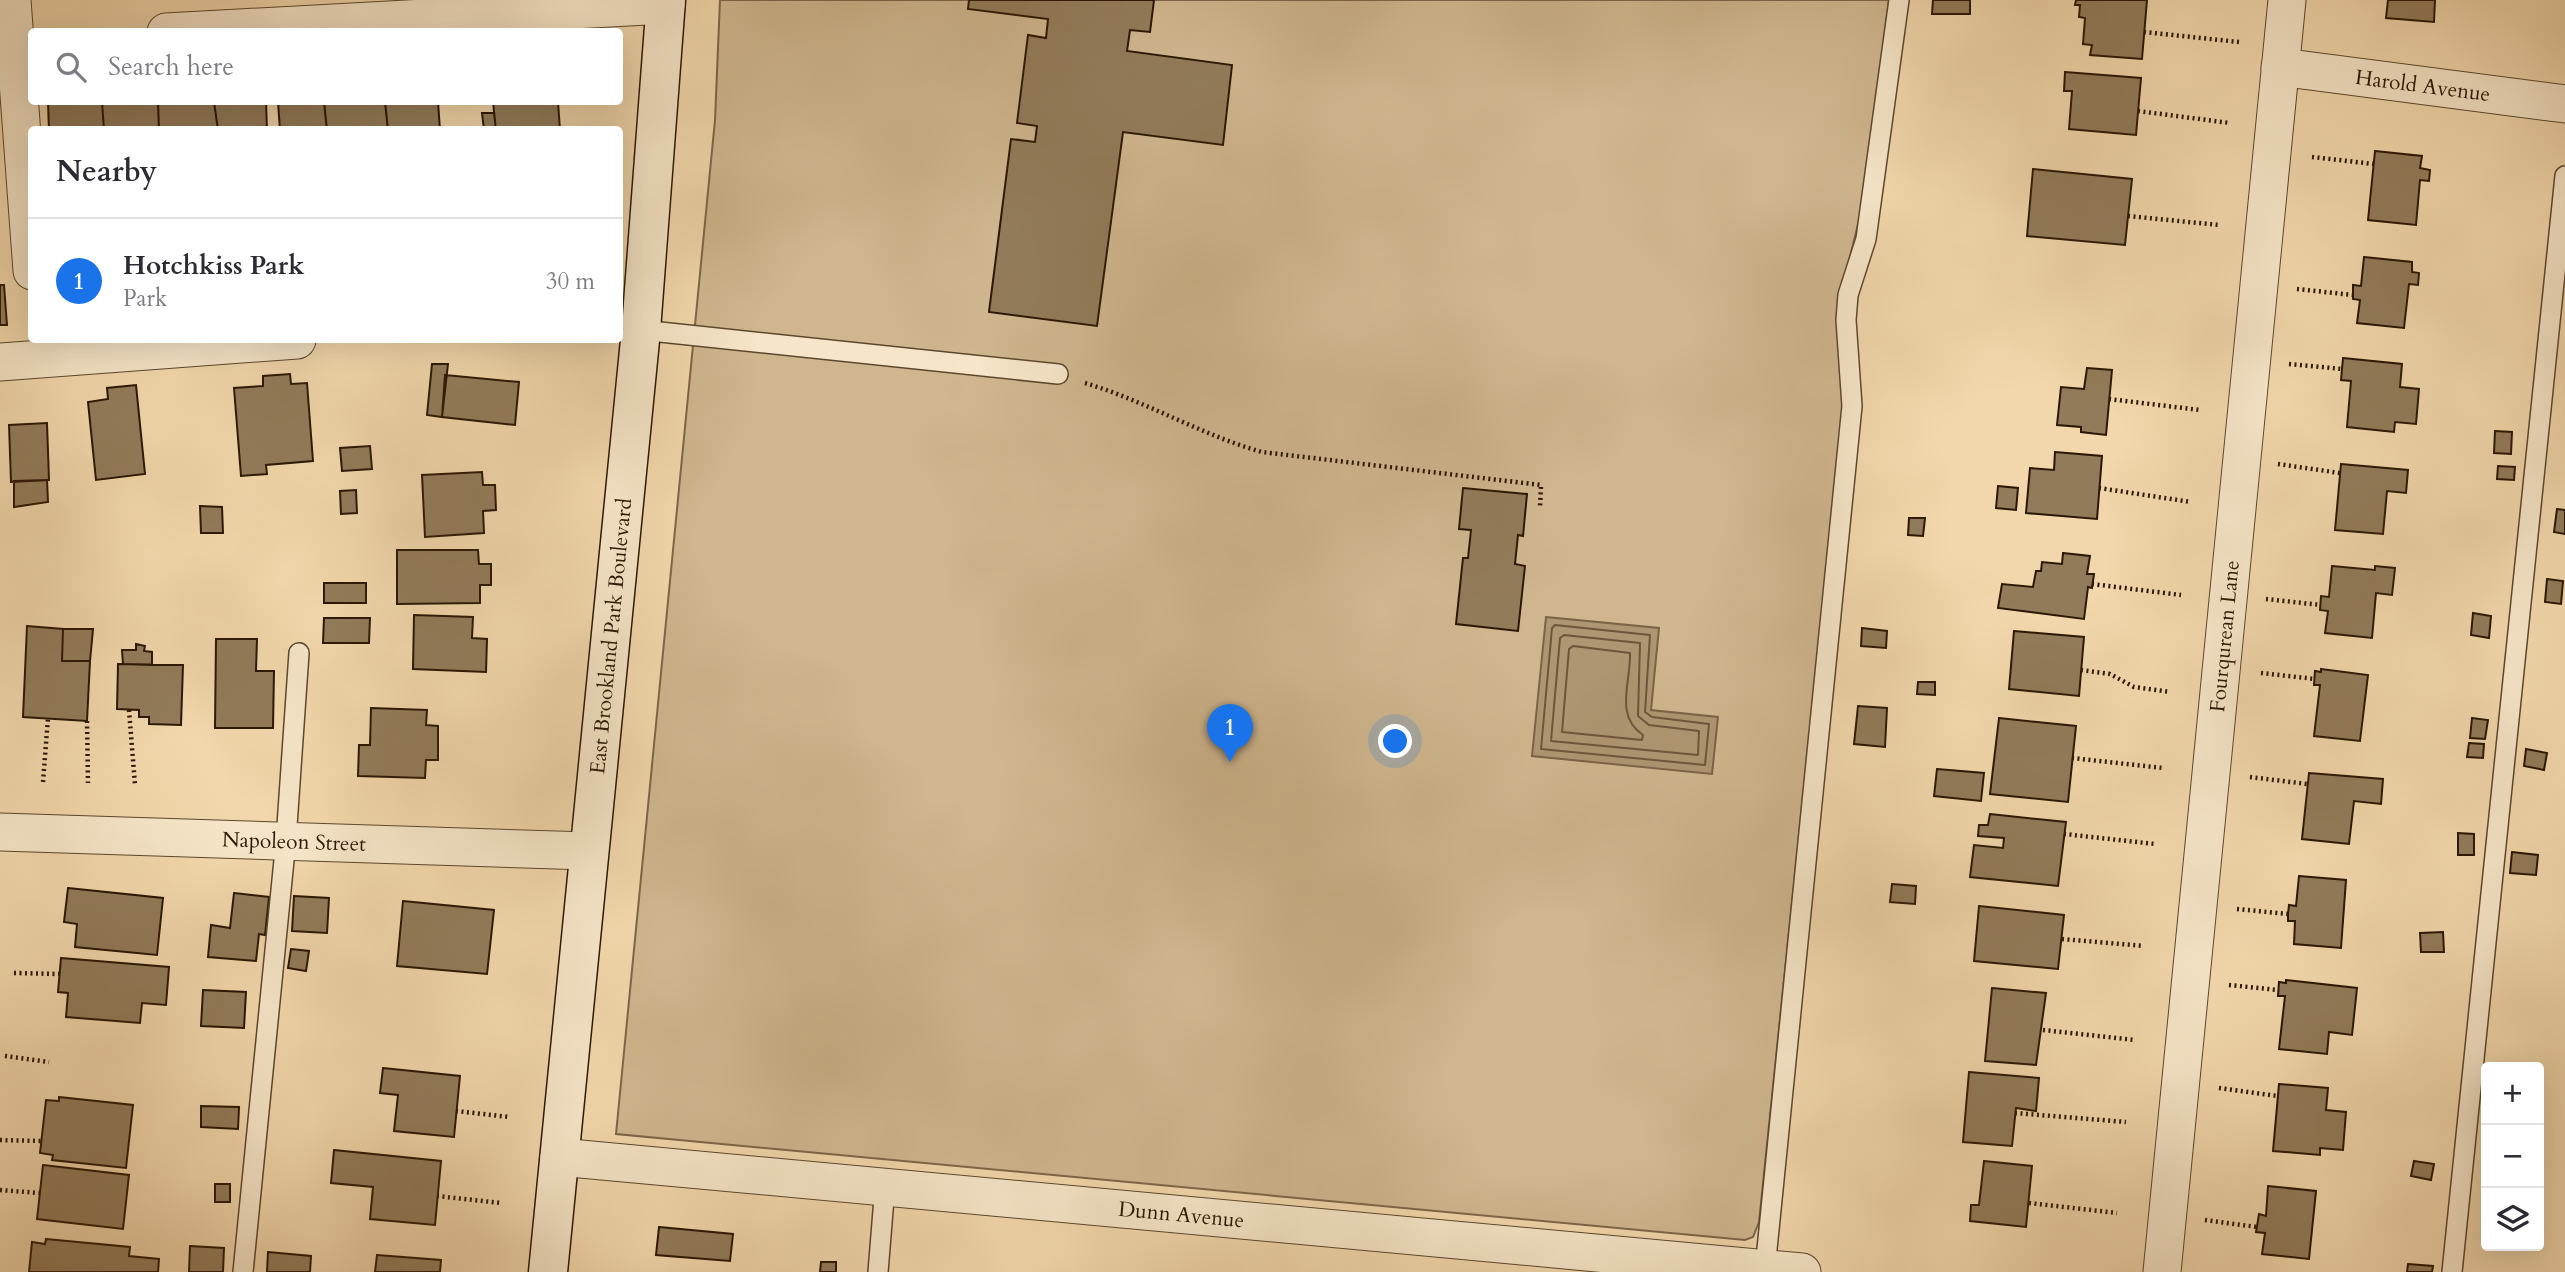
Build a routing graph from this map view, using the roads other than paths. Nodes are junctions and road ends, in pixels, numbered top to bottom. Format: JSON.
{"nodes":[{"id":1,"x":12,"y":0,"type":"edge"},
{"id":2,"x":1899,"y":0,"type":"edge"},
{"id":3,"x":2287,"y":0,"type":"edge"},
{"id":4,"x":666,"y":2,"type":"edge"},
{"id":5,"x":233,"y":28,"type":"edge"},
{"id":6,"x":15,"y":40,"type":"edge"},
{"id":7,"x":2280,"y":67,"type":"junction"},
{"id":8,"x":2565,"y":104,"type":"edge"},
{"id":9,"x":2565,"y":176,"type":"edge"},
{"id":10,"x":28,"y":217,"type":"edge"},
{"id":11,"x":630,"y":328,"type":"edge"},
{"id":12,"x":219,"y":343,"type":"edge"},
{"id":13,"x":37,"y":350,"type":"edge"},
{"id":14,"x":0,"y":362,"type":"edge"},
{"id":15,"x":1058,"y":374,"type":"road end"},
{"id":16,"x":299,"y":653,"type":"dead end"},
{"id":17,"x":0,"y":832,"type":"edge"},
{"id":18,"x":286,"y":840,"type":"junction"},
{"id":19,"x":589,"y":850,"type":"junction"},
{"id":20,"x":559,"y":1157,"type":"junction"},
{"id":21,"x":885,"y":1186,"type":"junction"},
{"id":22,"x":1765,"y":1269,"type":"junction"},
{"id":23,"x":243,"y":1272,"type":"edge"},
{"id":24,"x":548,"y":1272,"type":"edge"},
{"id":25,"x":877,"y":1272,"type":"edge"},
{"id":26,"x":1802,"y":1272,"type":"edge"},
{"id":27,"x":2162,"y":1272,"type":"edge"},
{"id":28,"x":2452,"y":1272,"type":"edge"}],
"edges":[{"from":1,"to":6,"type":"street"},
{"from":2,"to":22,"type":"lane"},
{"from":3,"to":7,"type":"street","name":"Fourqurean Lane"},
{"from":4,"to":5,"type":"street"},
{"from":4,"to":11,"type":"main road","name":"East Brookland Park Boulevard"},
{"from":6,"to":10,"type":"street"},
{"from":7,"to":8,"type":"street","name":"Harold Avenue"},
{"from":7,"to":27,"type":"street","name":"Fourqurean Lane"},
{"from":9,"to":28,"type":"lane"},
{"from":11,"to":15,"type":"lane"},
{"from":11,"to":19,"type":"main road","name":"East Brookland Park Boulevard"},
{"from":12,"to":13,"type":"street"},
{"from":13,"to":14,"type":"street"},
{"from":16,"to":18,"type":"lane"},
{"from":17,"to":18,"type":"street","name":"Napoleon Street"},
{"from":18,"to":19,"type":"street","name":"Napoleon Street"},
{"from":18,"to":23,"type":"lane"},
{"from":19,"to":20,"type":"main road","name":"East Brookland Park Boulevard"},
{"from":20,"to":21,"type":"street","name":"Dunn Avenue"},
{"from":20,"to":24,"type":"main road","name":"East Brookland Park Boulevard"},
{"from":21,"to":22,"type":"street","name":"Dunn Avenue"},
{"from":21,"to":25,"type":"lane"},
{"from":22,"to":26,"type":"street","name":"Dunn Avenue"}]}
